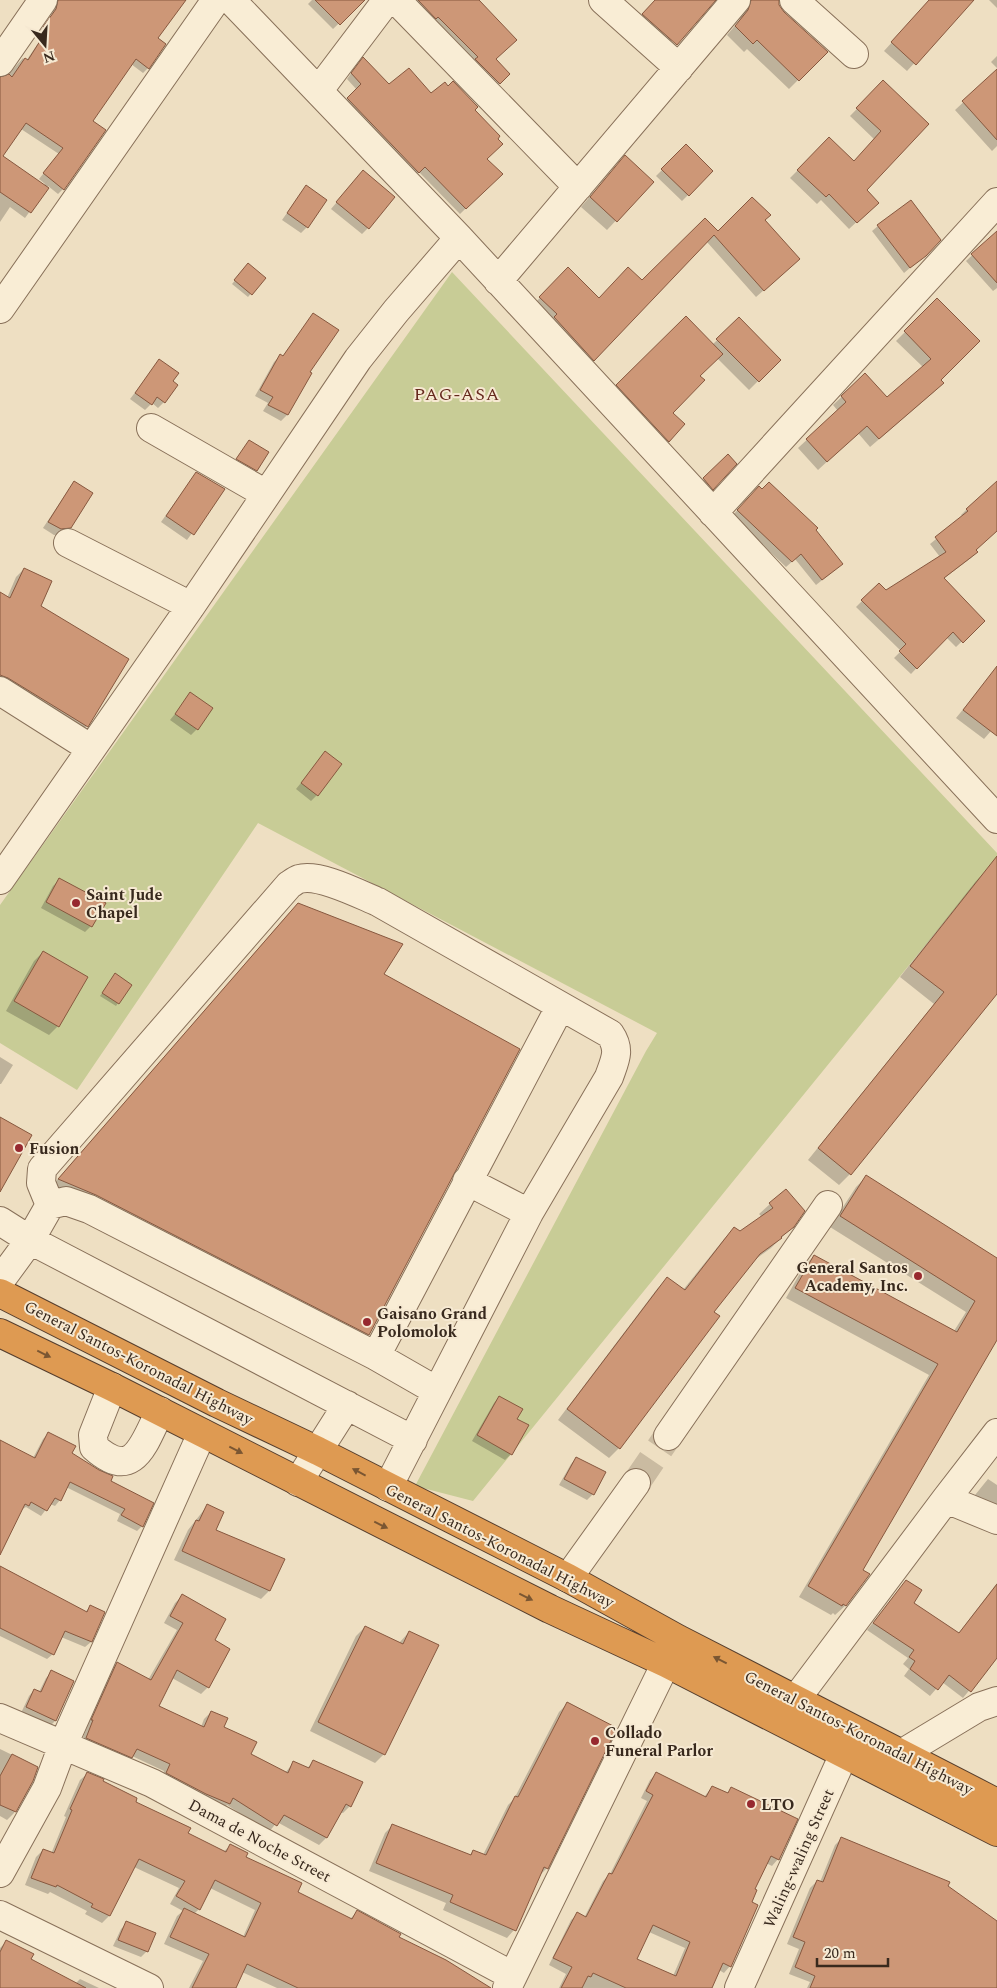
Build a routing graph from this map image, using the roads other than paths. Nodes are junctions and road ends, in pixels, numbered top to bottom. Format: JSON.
{"nodes":[{"id":1,"x":42,"y":0,"type":"edge"},
{"id":2,"x":216,"y":0,"type":"edge"},
{"id":3,"x":231,"y":0,"type":"edge"},
{"id":4,"x":387,"y":0,"type":"edge"},
{"id":5,"x":396,"y":0,"type":"edge"},
{"id":6,"x":603,"y":0,"type":"edge"},
{"id":7,"x":736,"y":0,"type":"edge"},
{"id":8,"x":794,"y":0,"type":"edge"},
{"id":9,"x":854,"y":54,"type":"dead end"},
{"id":10,"x":0,"y":62,"type":"edge"},
{"id":11,"x":679,"y":68,"type":"junction"},
{"id":12,"x":319,"y":90,"type":"junction"},
{"id":13,"x":578,"y":187,"type":"junction"},
{"id":14,"x":997,"y":202,"type":"edge"},
{"id":15,"x":459,"y":238,"type":"junction"},
{"id":16,"x":498,"y":281,"type":"junction"},
{"id":17,"x":0,"y":309,"type":"edge"},
{"id":18,"x":151,"y":428,"type":"dead end"},
{"id":19,"x":266,"y":494,"type":"junction"},
{"id":20,"x":712,"y":513,"type":"junction"},
{"id":21,"x":68,"y":543,"type":"dead end"},
{"id":22,"x":191,"y":606,"type":"junction"},
{"id":23,"x":0,"y":690,"type":"edge"},
{"id":24,"x":90,"y":748,"type":"junction"},
{"id":25,"x":997,"y":819,"type":"edge"},
{"id":26,"x":0,"y":880,"type":"edge"},
{"id":27,"x":560,"y":1007,"type":"junction"},
{"id":28,"x":467,"y":1181,"type":"junction"},
{"id":29,"x":50,"y":1205,"type":"junction"},
{"id":30,"x":828,"y":1205,"type":"dead end"},
{"id":31,"x":529,"y":1213,"type":"junction"},
{"id":32,"x":0,"y":1221,"type":"edge"},
{"id":33,"x":30,"y":1240,"type":"junction"},
{"id":34,"x":0,"y":1281,"type":"edge"},
{"id":35,"x":0,"y":1293,"type":"edge"},
{"id":36,"x":0,"y":1333,"type":"edge"},
{"id":37,"x":376,"y":1356,"type":"junction"},
{"id":38,"x":112,"y":1387,"type":"junction"},
{"id":39,"x":437,"y":1391,"type":"junction"},
{"id":40,"x":347,"y":1405,"type":"junction"},
{"id":41,"x":160,"y":1412,"type":"junction"},
{"id":42,"x":202,"y":1433,"type":"junction"},
{"id":43,"x":997,"y":1434,"type":"edge"},
{"id":44,"x":668,"y":1436,"type":"tunnel mouth"},
{"id":45,"x":413,"y":1440,"type":"junction"},
{"id":46,"x":318,"y":1451,"type":"junction"},
{"id":47,"x":298,"y":1482,"type":"junction"},
{"id":48,"x":636,"y":1483,"type":"tunnel mouth"},
{"id":49,"x":388,"y":1487,"type":"junction"},
{"id":50,"x":946,"y":1499,"type":"junction"},
{"id":51,"x":997,"y":1520,"type":"edge"},
{"id":52,"x":568,"y":1578,"type":"junction"},
{"id":53,"x":666,"y":1663,"type":"junction"},
{"id":54,"x":796,"y":1699,"type":"junction"},
{"id":55,"x":997,"y":1702,"type":"edge"},
{"id":56,"x":0,"y":1718,"type":"edge"},
{"id":57,"x":782,"y":1723,"type":"junction"},
{"id":58,"x":853,"y":1728,"type":"junction"},
{"id":59,"x":63,"y":1745,"type":"junction"},
{"id":60,"x":844,"y":1754,"type":"junction"},
{"id":61,"x":901,"y":1754,"type":"junction"},
{"id":62,"x":997,"y":1803,"type":"edge"},
{"id":63,"x":997,"y":1832,"type":"edge"},
{"id":64,"x":0,"y":1872,"type":"edge"},
{"id":65,"x":0,"y":1914,"type":"edge"},
{"id":66,"x":510,"y":1982,"type":"edge"},
{"id":67,"x":149,"y":1988,"type":"edge"},
{"id":68,"x":739,"y":1988,"type":"edge"}],
"edges":[{"from":1,"to":10,"type":"street"},
{"from":2,"to":17,"type":"street"},
{"from":3,"to":12,"type":"street"},
{"from":4,"to":12,"type":"street"},
{"from":5,"to":13,"type":"street"},
{"from":6,"to":11,"type":"street"},
{"from":7,"to":11,"type":"street"},
{"from":8,"to":9,"type":"street"},
{"from":11,"to":13,"type":"street"},
{"from":12,"to":15,"type":"street"},
{"from":13,"to":16,"type":"street"},
{"from":14,"to":20,"type":"street"},
{"from":15,"to":16,"type":"street"},
{"from":15,"to":19,"type":"street"},
{"from":16,"to":20,"type":"street"},
{"from":18,"to":19,"type":"street"},
{"from":19,"to":22,"type":"street"},
{"from":20,"to":25,"type":"street"},
{"from":21,"to":22,"type":"street"},
{"from":22,"to":24,"type":"street"},
{"from":23,"to":24,"type":"street"},
{"from":24,"to":26,"type":"street"},
{"from":27,"to":28,"type":"street"},
{"from":27,"to":29,"type":"street"},
{"from":27,"to":31,"type":"street"},
{"from":28,"to":31,"type":"street"},
{"from":28,"to":37,"type":"street"},
{"from":29,"to":33,"type":"street"},
{"from":29,"to":37,"type":"street"},
{"from":30,"to":44,"type":"street"},
{"from":31,"to":39,"type":"street"},
{"from":32,"to":33,"type":"street"},
{"from":33,"to":34,"type":"street"},
{"from":33,"to":40,"type":"street"},
{"from":35,"to":46,"type":"highway","name":"General Santos-Koronadal Highway"},
{"from":36,"to":38,"type":"highway","name":"General Santos-Koronadal Highway","one_way":true},
{"from":37,"to":39,"type":"street"},
{"from":38,"to":41,"type":"highway","name":"General Santos-Koronadal Highway"},
{"from":38,"to":41,"type":"street"},
{"from":39,"to":45,"type":"street"},
{"from":40,"to":45,"type":"street"},
{"from":40,"to":46,"type":"street"},
{"from":41,"to":42,"type":"highway","name":"General Santos-Koronadal Highway"},
{"from":42,"to":47,"type":"highway","name":"General Santos-Koronadal Highway","one_way":true},
{"from":42,"to":59,"type":"street"},
{"from":43,"to":50,"type":"street"},
{"from":45,"to":49,"type":"street"},
{"from":46,"to":47,"type":"street"},
{"from":49,"to":46,"type":"highway","name":"General Santos-Koronadal Highway","one_way":true},
{"from":47,"to":53,"type":"highway","name":"General Santos-Koronadal Highway","one_way":true},
{"from":48,"to":52,"type":"street"},
{"from":49,"to":52,"type":"highway","name":"General Santos-Koronadal Highway"},
{"from":50,"to":51,"type":"street"},
{"from":50,"to":54,"type":"street"},
{"from":54,"to":52,"type":"highway","name":"General Santos-Koronadal Highway","one_way":true},
{"from":53,"to":57,"type":"highway","name":"General Santos-Koronadal Highway"},
{"from":53,"to":66,"type":"street"},
{"from":54,"to":57,"type":"street"},
{"from":54,"to":58,"type":"highway","name":"General Santos-Koronadal Highway"},
{"from":55,"to":61,"type":"street"},
{"from":56,"to":59,"type":"street","name":"Dama de Noche Street"},
{"from":57,"to":60,"type":"highway","name":"General Santos-Koronadal Highway"},
{"from":58,"to":60,"type":"street","name":"Waling-waling Street"},
{"from":58,"to":61,"type":"highway","name":"General Santos-Koronadal Highway"},
{"from":59,"to":64,"type":"street"},
{"from":59,"to":66,"type":"street","name":"Dama de Noche Street"},
{"from":60,"to":63,"type":"highway","name":"General Santos-Koronadal Highway"},
{"from":60,"to":68,"type":"street","name":"Waling-waling Street"},
{"from":61,"to":62,"type":"highway","name":"General Santos-Koronadal Highway"},
{"from":65,"to":67,"type":"street"}]}
